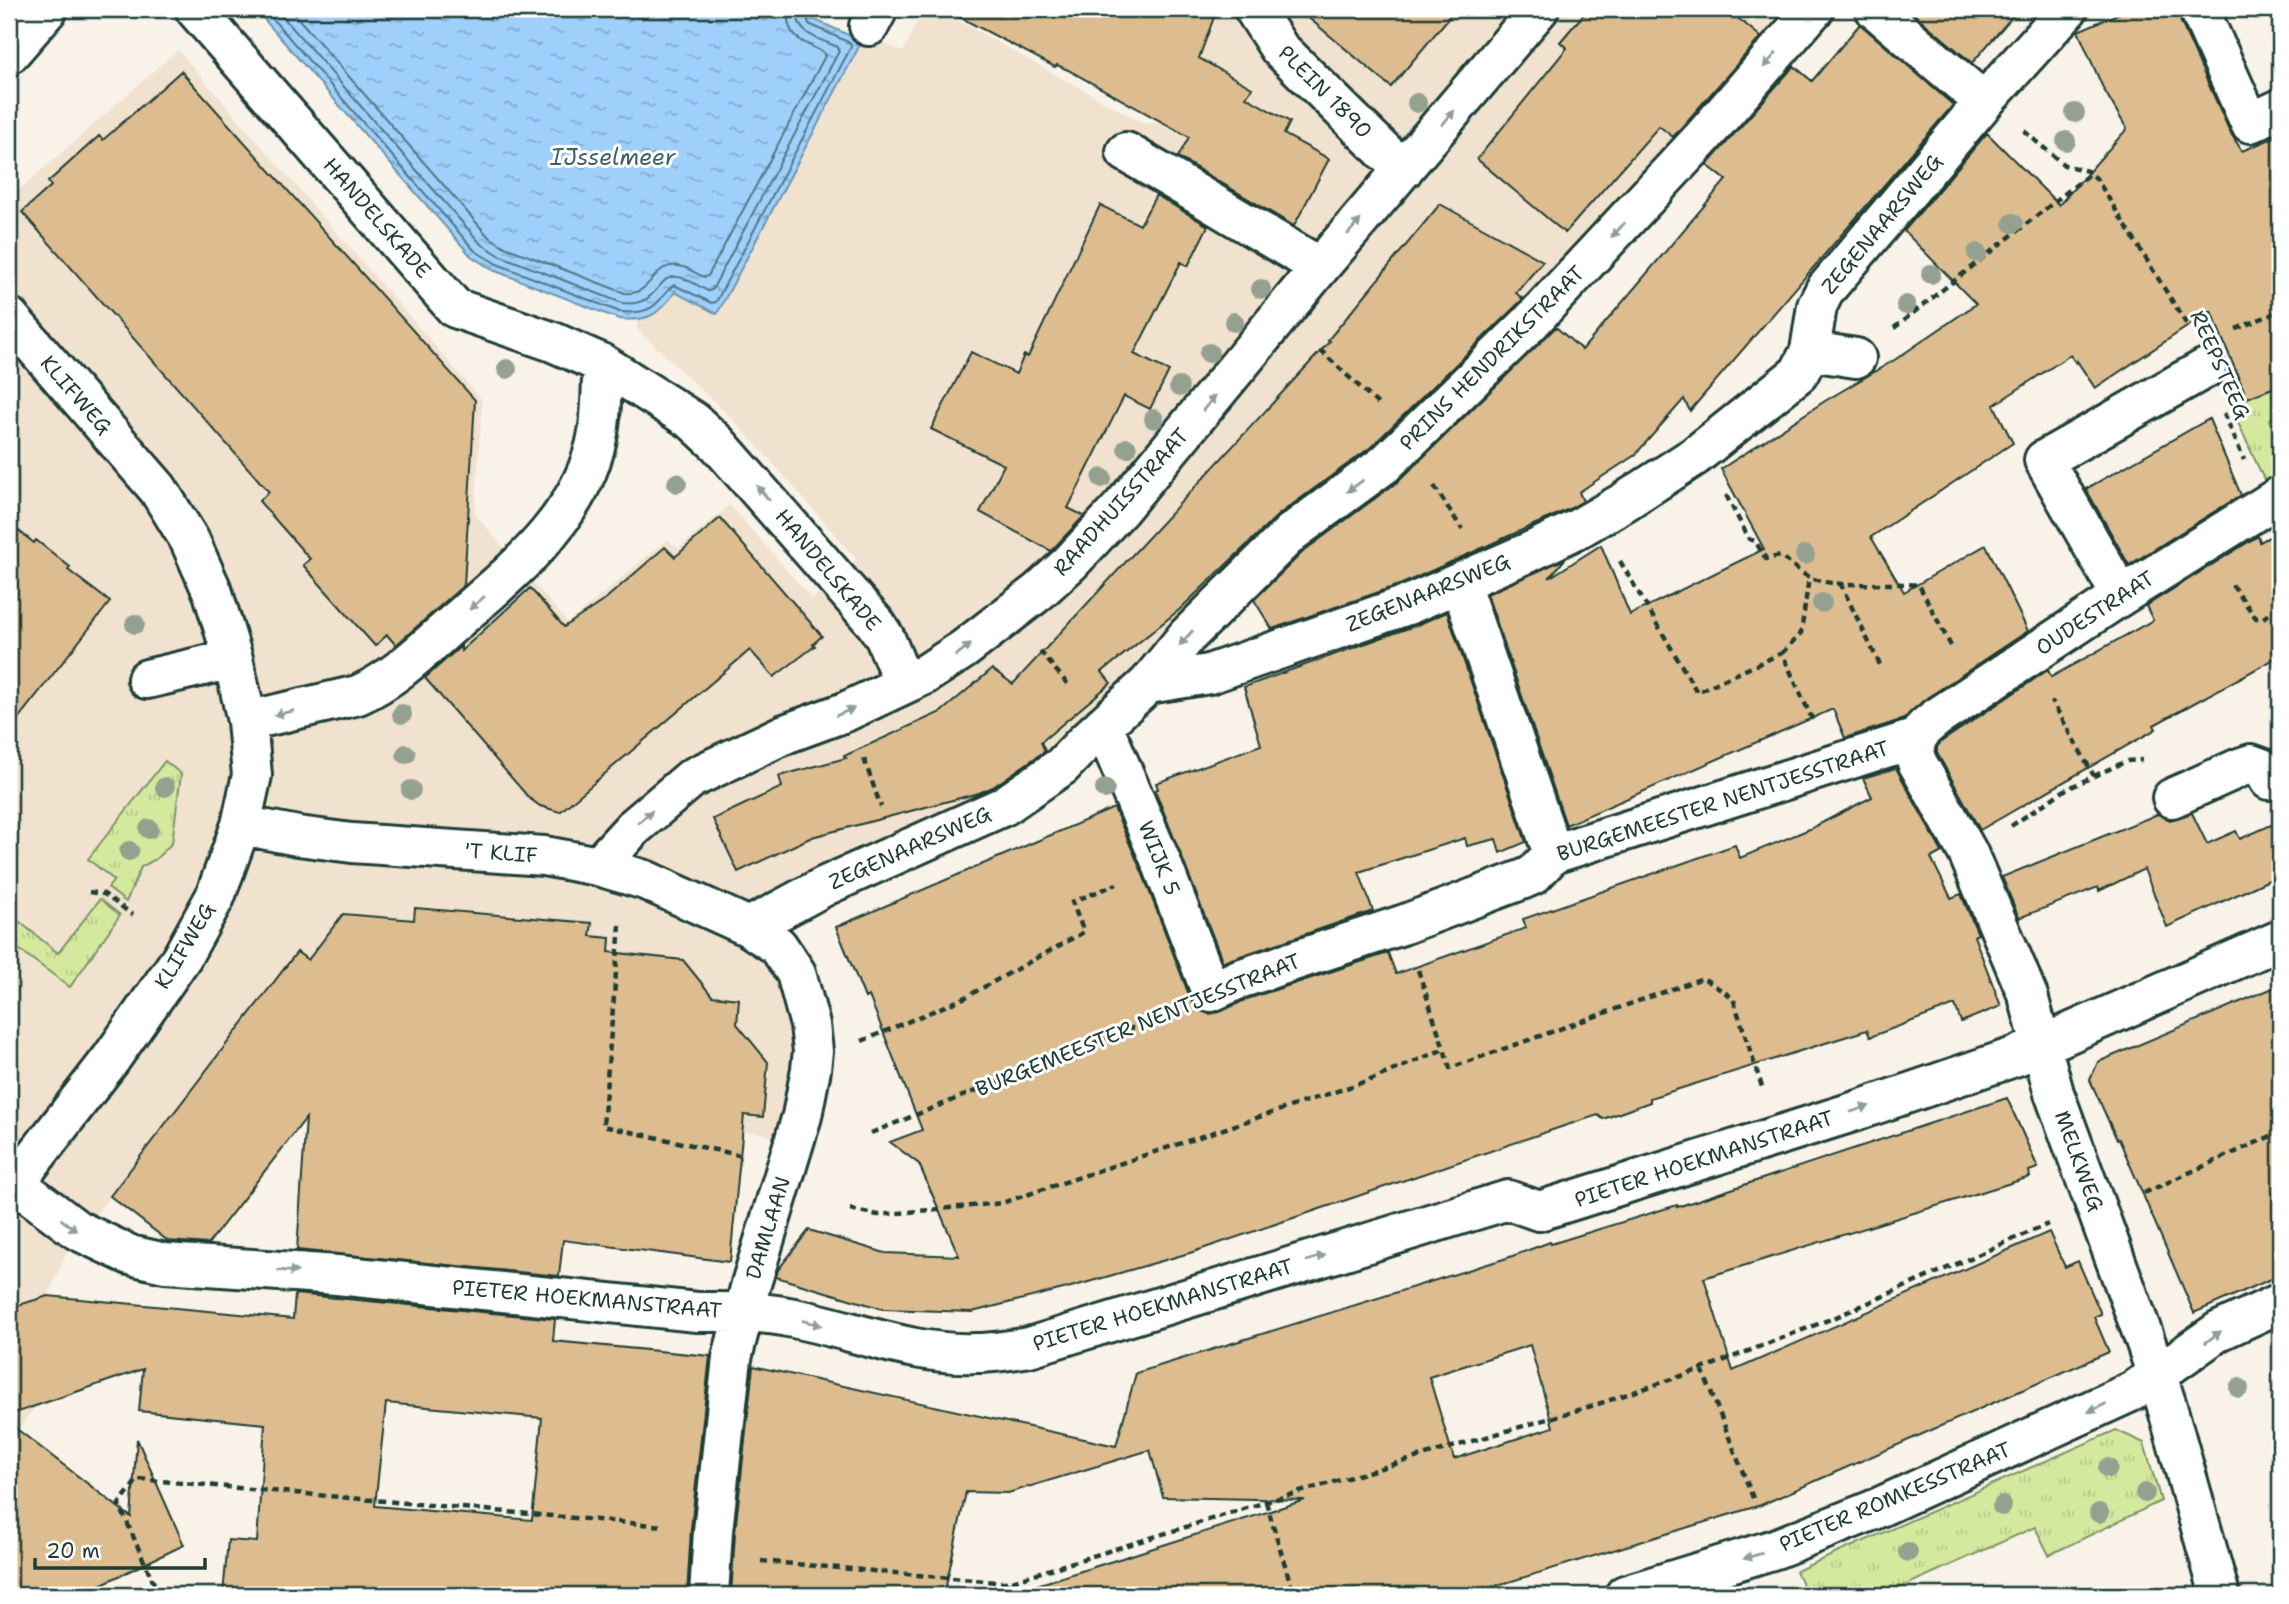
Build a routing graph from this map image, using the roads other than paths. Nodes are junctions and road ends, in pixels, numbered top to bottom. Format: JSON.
{"nodes":[{"id":1,"x":48,"y":9,"type":"edge"},
{"id":2,"x":195,"y":9,"type":"edge"},
{"id":3,"x":1254,"y":9,"type":"edge"},
{"id":4,"x":1539,"y":9,"type":"edge"},
{"id":5,"x":1814,"y":9,"type":"edge"},
{"id":6,"x":1875,"y":9,"type":"edge"},
{"id":7,"x":2068,"y":9,"type":"edge"},
{"id":8,"x":2199,"y":9,"type":"edge"},
{"id":9,"x":9,"y":54,"type":"edge"},
{"id":10,"x":1984,"y":103,"type":"junction"},
{"id":11,"x":2280,"y":109,"type":"edge"},
{"id":12,"x":1126,"y":152,"type":"dead end"},
{"id":13,"x":1403,"y":170,"type":"junction"},
{"id":14,"x":1320,"y":267,"type":"junction"},
{"id":15,"x":9,"y":317,"type":"edge"},
{"id":16,"x":1810,"y":351,"type":"junction"},
{"id":17,"x":1856,"y":358,"type":"road end"},
{"id":18,"x":603,"y":364,"type":"junction"},
{"id":19,"x":2206,"y":368,"type":"road end"},
{"id":20,"x":2273,"y":501,"type":"edge"},
{"id":21,"x":1460,"y":583,"type":"junction"},
{"id":22,"x":2121,"y":596,"type":"junction"},
{"id":23,"x":233,"y":659,"type":"junction"},
{"id":24,"x":147,"y":679,"type":"dead end"},
{"id":25,"x":904,"y":684,"type":"junction"},
{"id":26,"x":1148,"y":684,"type":"junction"},
{"id":27,"x":247,"y":721,"type":"junction"},
{"id":28,"x":1102,"y":725,"type":"junction"},
{"id":29,"x":1917,"y":738,"type":"junction"},
{"id":30,"x":2276,"y":787,"type":"edge"},
{"id":31,"x":2172,"y":799,"type":"dead end"},
{"id":32,"x":241,"y":825,"type":"junction"},
{"id":33,"x":1553,"y":854,"type":"junction"},
{"id":34,"x":598,"y":866,"type":"junction"},
{"id":35,"x":749,"y":927,"type":"junction"},
{"id":36,"x":2280,"y":940,"type":"edge"},
{"id":37,"x":1211,"y":992,"type":"joint"},
{"id":38,"x":2043,"y":1046,"type":"junction"},
{"id":39,"x":12,"y":1187,"type":"edge"},
{"id":40,"x":2280,"y":1303,"type":"edge"},
{"id":41,"x":744,"y":1312,"type":"junction"},
{"id":42,"x":2157,"y":1376,"type":"junction"},
{"id":43,"x":709,"y":1595,"type":"edge"},
{"id":44,"x":1625,"y":1595,"type":"edge"},
{"id":45,"x":2220,"y":1595,"type":"edge"}],
"edges":[{"from":1,"to":9,"type":"street"},
{"from":2,"to":18,"type":"street","name":"HANDELSKADE"},
{"from":3,"to":13,"type":"street","name":"PLEIN 1890"},
{"from":13,"to":4,"type":"street","name":"RAADHUISSTRAAT","one_way":true},
{"from":5,"to":26,"type":"street","name":"PRINS HENDRIKSTRAAT","one_way":true},
{"from":6,"to":10,"type":"street"},
{"from":7,"to":10,"type":"street","name":"ZEGENAARSWEG"},
{"from":8,"to":11,"type":"street"},
{"from":10,"to":16,"type":"street","name":"ZEGENAARSWEG"},
{"from":12,"to":14,"type":"street"},
{"from":14,"to":13,"type":"street","name":"RAADHUISSTRAAT","one_way":true},
{"from":25,"to":14,"type":"street","name":"RAADHUISSTRAAT","one_way":true},
{"from":15,"to":23,"type":"street","name":"KLIFWEG"},
{"from":16,"to":17,"type":"street"},
{"from":16,"to":21,"type":"street","name":"ZEGENAARSWEG"},
{"from":25,"to":18,"type":"street","name":"HANDELSKADE","one_way":true},
{"from":18,"to":27,"type":"street","one_way":true},
{"from":19,"to":22,"type":"street"},
{"from":20,"to":22,"type":"street","name":"OUDESTRAAT"},
{"from":21,"to":26,"type":"street","name":"ZEGENAARSWEG"},
{"from":21,"to":33,"type":"street"},
{"from":22,"to":29,"type":"street","name":"OUDESTRAAT"},
{"from":23,"to":24,"type":"street"},
{"from":23,"to":27,"type":"street","name":"KLIFWEG"},
{"from":34,"to":25,"type":"street","name":"RAADHUISSTRAAT","one_way":true},
{"from":26,"to":28,"type":"street","name":"ZEGENAARSWEG"},
{"from":27,"to":32,"type":"street","name":"KLIFWEG"},
{"from":28,"to":35,"type":"street","name":"ZEGENAARSWEG"},
{"from":28,"to":37,"type":"street","name":"WIJK 5"},
{"from":29,"to":33,"type":"street","name":"BURGEMEESTER NENTJESSTRAAT"},
{"from":29,"to":38,"type":"street","name":"MELKWEG"},
{"from":30,"to":31,"type":"street"},
{"from":32,"to":34,"type":"street","name":"'T KLIF"},
{"from":32,"to":39,"type":"street","name":"KLIFWEG"},
{"from":33,"to":37,"type":"street","name":"BURGEMEESTER NENTJESSTRAAT"},
{"from":34,"to":35,"type":"street","name":"'T KLIF"},
{"from":35,"to":41,"type":"street","name":"DAMLAAN"},
{"from":36,"to":38,"type":"street","name":"PIETER HOEKMANSTRAAT"},
{"from":41,"to":38,"type":"street","name":"PIETER HOEKMANSTRAAT","one_way":true},
{"from":38,"to":42,"type":"street","name":"MELKWEG"},
{"from":39,"to":41,"type":"street","name":"PIETER HOEKMANSTRAAT","one_way":true},
{"from":42,"to":40,"type":"street","name":"PIETER ROMKESSTRAAT","one_way":true},
{"from":41,"to":43,"type":"street","name":"DAMLAAN"},
{"from":42,"to":44,"type":"street","name":"PIETER ROMKESSTRAAT","one_way":true},
{"from":42,"to":45,"type":"street","name":"MELKWEG"}]}
